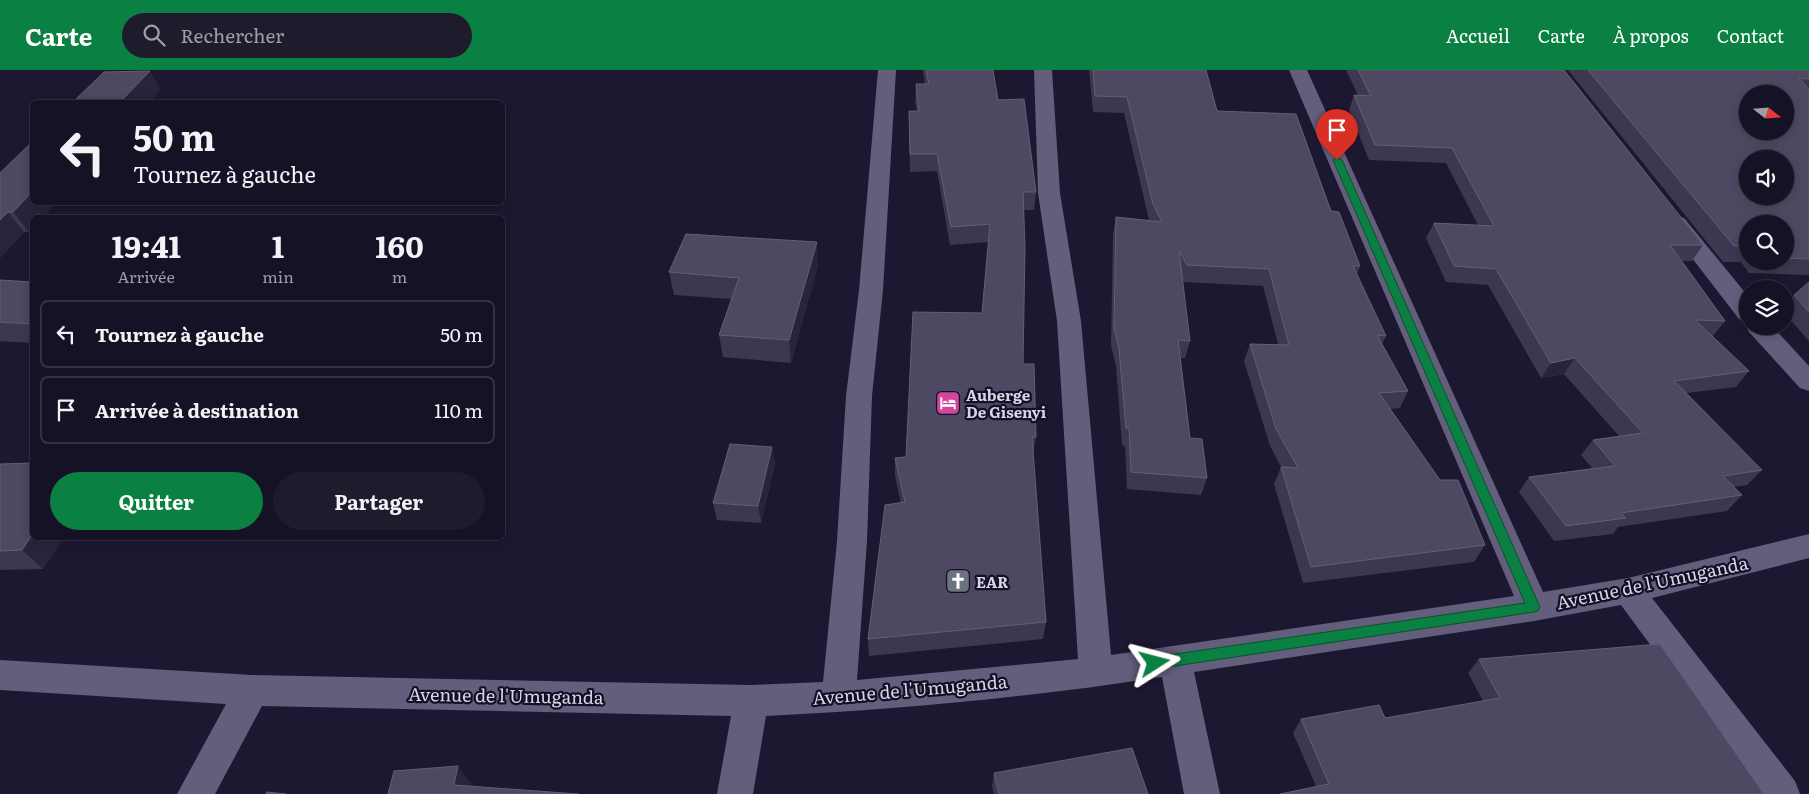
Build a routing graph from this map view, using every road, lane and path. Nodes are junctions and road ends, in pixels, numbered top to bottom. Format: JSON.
{"nodes":[{"id":1,"x":887,"y":70,"type":"edge"},
{"id":2,"x":1043,"y":70,"type":"edge"},
{"id":3,"x":1298,"y":70,"type":"edge"},
{"id":4,"x":1661,"y":203,"type":"edge"},
{"id":5,"x":1739,"y":302,"type":"edge"},
{"id":6,"x":1766,"y":335,"type":"edge"},
{"id":7,"x":1809,"y":382,"type":"edge"},
{"id":8,"x":1809,"y":546,"type":"edge"},
{"id":9,"x":1628,"y":591,"type":"junction"},
{"id":10,"x":1534,"y":607,"type":"junction"},
{"id":11,"x":1175,"y":660,"type":"junction"},
{"id":12,"x":1096,"y":672,"type":"junction"},
{"id":13,"x":0,"y":675,"type":"edge"},
{"id":14,"x":252,"y":690,"type":"junction"},
{"id":15,"x":839,"y":697,"type":"junction"},
{"id":16,"x":751,"y":701,"type":"junction"},
{"id":17,"x":195,"y":794,"type":"edge"},
{"id":18,"x":735,"y":794,"type":"edge"},
{"id":19,"x":1202,"y":794,"type":"edge"},
{"id":20,"x":1782,"y":794,"type":"edge"}],
"edges":[{"from":1,"to":15,"type":"street"},
{"from":2,"to":12,"type":"street"},
{"from":3,"to":10,"type":"street"},
{"from":4,"to":5,"type":"street"},
{"from":6,"to":7,"type":"street"},
{"from":8,"to":9,"type":"street","name":"Avenue de l'Umuganda"},
{"from":9,"to":10,"type":"street","name":"Avenue de l'Umuganda"},
{"from":9,"to":20,"type":"street"},
{"from":10,"to":11,"type":"street","name":"Avenue de l'Umuganda"},
{"from":11,"to":12,"type":"street","name":"Avenue de l'Umuganda"},
{"from":11,"to":19,"type":"street"},
{"from":12,"to":15,"type":"street","name":"Avenue de l'Umuganda"},
{"from":13,"to":14,"type":"street","name":"Avenue de l'Umuganda"},
{"from":14,"to":16,"type":"street","name":"Avenue de l'Umuganda"},
{"from":14,"to":17,"type":"street"},
{"from":15,"to":16,"type":"street","name":"Avenue de l'Umuganda"},
{"from":16,"to":18,"type":"street"}]}
